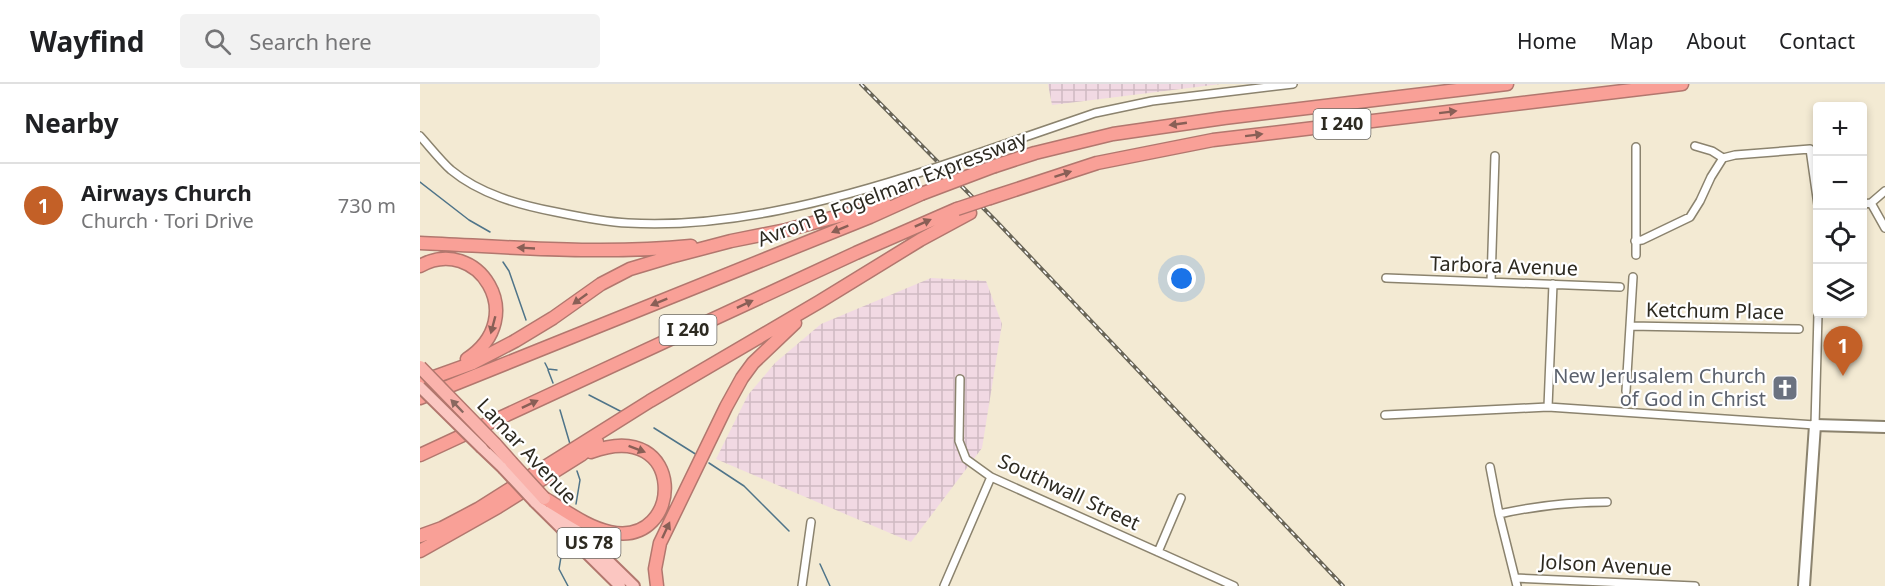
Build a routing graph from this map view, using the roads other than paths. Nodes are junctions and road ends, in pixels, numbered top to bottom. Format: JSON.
{"nodes":[{"id":1,"x":1293,"y":84,"type":"edge"},
{"id":2,"x":1507,"y":84,"type":"edge"},
{"id":3,"x":1682,"y":84,"type":"edge"},
{"id":4,"x":420,"y":136,"type":"edge"},
{"id":5,"x":1695,"y":146,"type":"dead end"},
{"id":6,"x":1636,"y":147,"type":"dead end"},
{"id":7,"x":1495,"y":156,"type":"dead end"},
{"id":8,"x":1723,"y":158,"type":"junction"},
{"id":9,"x":1813,"y":170,"type":"edge"},
{"id":10,"x":1885,"y":190,"type":"edge"},
{"id":11,"x":917,"y":195,"type":"junction"},
{"id":12,"x":1871,"y":203,"type":"junction"},
{"id":13,"x":1867,"y":204,"type":"edge"},
{"id":14,"x":964,"y":211,"type":"junction"},
{"id":15,"x":1885,"y":228,"type":"edge"},
{"id":16,"x":1635,"y":241,"type":"junction"},
{"id":17,"x":731,"y":242,"type":"junction"},
{"id":18,"x":420,"y":243,"type":"edge"},
{"id":19,"x":1636,"y":255,"type":"dead end"},
{"id":20,"x":420,"y":266,"type":"edge"},
{"id":21,"x":1633,"y":277,"type":"dead end"},
{"id":22,"x":1386,"y":278,"type":"dead end"},
{"id":23,"x":1491,"y":282,"type":"junction"},
{"id":24,"x":1553,"y":284,"type":"junction"},
{"id":25,"x":1620,"y":287,"type":"dead end"},
{"id":26,"x":819,"y":302,"type":"junction"},
{"id":27,"x":1818,"y":318,"type":"edge"},
{"id":28,"x":1630,"y":326,"type":"junction"},
{"id":29,"x":1799,"y":329,"type":"dead end"},
{"id":30,"x":762,"y":336,"type":"junction"},
{"id":31,"x":420,"y":367,"type":"edge"},
{"id":32,"x":445,"y":372,"type":"junction"},
{"id":33,"x":960,"y":379,"type":"dead end"},
{"id":34,"x":420,"y":385,"type":"edge"},
{"id":35,"x":1626,"y":391,"type":"dead end"},
{"id":36,"x":420,"y":398,"type":"edge"},
{"id":37,"x":1548,"y":407,"type":"junction"},
{"id":38,"x":1385,"y":415,"type":"dead end"},
{"id":39,"x":1815,"y":425,"type":"junction"},
{"id":40,"x":1885,"y":427,"type":"edge"},
{"id":41,"x":420,"y":455,"type":"edge"},
{"id":42,"x":581,"y":455,"type":"junction"},
{"id":43,"x":507,"y":465,"type":"junction"},
{"id":44,"x":1490,"y":467,"type":"dead end"},
{"id":45,"x":991,"y":477,"type":"junction"},
{"id":46,"x":1181,"y":498,"type":"dead end"},
{"id":47,"x":540,"y":500,"type":"junction"},
{"id":48,"x":1607,"y":502,"type":"dead end"},
{"id":49,"x":1499,"y":514,"type":"junction"},
{"id":50,"x":811,"y":522,"type":"dead end"},
{"id":51,"x":420,"y":536,"type":"edge"},
{"id":52,"x":420,"y":551,"type":"edge"},
{"id":53,"x":1158,"y":552,"type":"junction"},
{"id":54,"x":1515,"y":578,"type":"junction"},
{"id":55,"x":611,"y":581,"type":"edge"},
{"id":56,"x":620,"y":586,"type":"edge"},
{"id":57,"x":634,"y":586,"type":"edge"},
{"id":58,"x":657,"y":586,"type":"edge"},
{"id":59,"x":802,"y":586,"type":"edge"},
{"id":60,"x":944,"y":586,"type":"edge"},
{"id":61,"x":1234,"y":586,"type":"edge"},
{"id":62,"x":1517,"y":586,"type":"edge"},
{"id":63,"x":1695,"y":586,"type":"edge"},
{"id":64,"x":1804,"y":586,"type":"edge"}],
"edges":[{"from":1,"to":4,"type":"street","bridge":true},
{"from":2,"to":11,"type":"highway","name":"Avron B Fogelman Expressway","number":"I 240","one_way":true,"bridge":true},
{"from":14,"to":3,"type":"highway","number":"I 240","one_way":true,"bridge":true},
{"from":5,"to":8,"type":"street"},
{"from":6,"to":16,"type":"street"},
{"from":7,"to":23,"type":"street"},
{"from":8,"to":9,"type":"street"},
{"from":8,"to":16,"type":"street"},
{"from":10,"to":12,"type":"street"},
{"from":11,"to":17,"type":"highway"},
{"from":11,"to":36,"type":"highway","name":"Avron B Fogelman Expressway","number":"I 240","one_way":true},
{"from":12,"to":13,"type":"street"},
{"from":12,"to":15,"type":"street"},
{"from":14,"to":26,"type":"highway"},
{"from":41,"to":14,"type":"highway","number":"I 240","one_way":true},
{"from":16,"to":19,"type":"street"},
{"from":17,"to":18,"type":"highway","one_way":true},
{"from":17,"to":32,"type":"highway","one_way":true},
{"from":20,"to":32,"type":"highway","one_way":true},
{"from":21,"to":28,"type":"street"},
{"from":22,"to":23,"type":"street","name":"Tarbora Avenue"},
{"from":23,"to":24,"type":"street","name":"Tarbora Avenue"},
{"from":24,"to":25,"type":"street","name":"Tarbora Avenue"},
{"from":24,"to":37,"type":"street"},
{"from":26,"to":30,"type":"highway"},
{"from":58,"to":26,"type":"highway","one_way":true},
{"from":27,"to":39,"type":"street"},
{"from":28,"to":29,"type":"street","name":"Ketchum Place"},
{"from":28,"to":35,"type":"street"},
{"from":30,"to":42,"type":"highway"},
{"from":30,"to":51,"type":"highway"},
{"from":43,"to":31,"type":"highway","name":"Lamar Avenue","number":"US 78","one_way":true,"bridge":true},
{"from":32,"to":34,"type":"highway"},
{"from":33,"to":45,"type":"street","name":"Southwall Street"},
{"from":34,"to":43,"type":"main road","name":"Lamar Avenue","number":"US 78","bridge":true},
{"from":37,"to":38,"type":"street"},
{"from":37,"to":39,"type":"street"},
{"from":39,"to":40,"type":"main road"},
{"from":39,"to":64,"type":"main road"},
{"from":42,"to":47,"type":"highway","one_way":true},
{"from":42,"to":52,"type":"highway"},
{"from":43,"to":47,"type":"highway","name":"Lamar Avenue","number":"US 78","bridge":true},
{"from":44,"to":49,"type":"street"},
{"from":45,"to":53,"type":"street","name":"Southwall Street"},
{"from":45,"to":60,"type":"street"},
{"from":46,"to":53,"type":"street"},
{"from":47,"to":55,"type":"main road","name":"Lamar Avenue","number":"US 78"},
{"from":47,"to":57,"type":"main road","name":"Lamar Avenue","number":"US 78"},
{"from":48,"to":49,"type":"street"},
{"from":49,"to":54,"type":"street"},
{"from":50,"to":59,"type":"street"},
{"from":53,"to":61,"type":"street","name":"Southwall Street"},
{"from":54,"to":62,"type":"street"},
{"from":54,"to":63,"type":"street","name":"Jolson Avenue"},
{"from":55,"to":56,"type":"main road","name":"Lamar Avenue","number":"US 78"}]}
